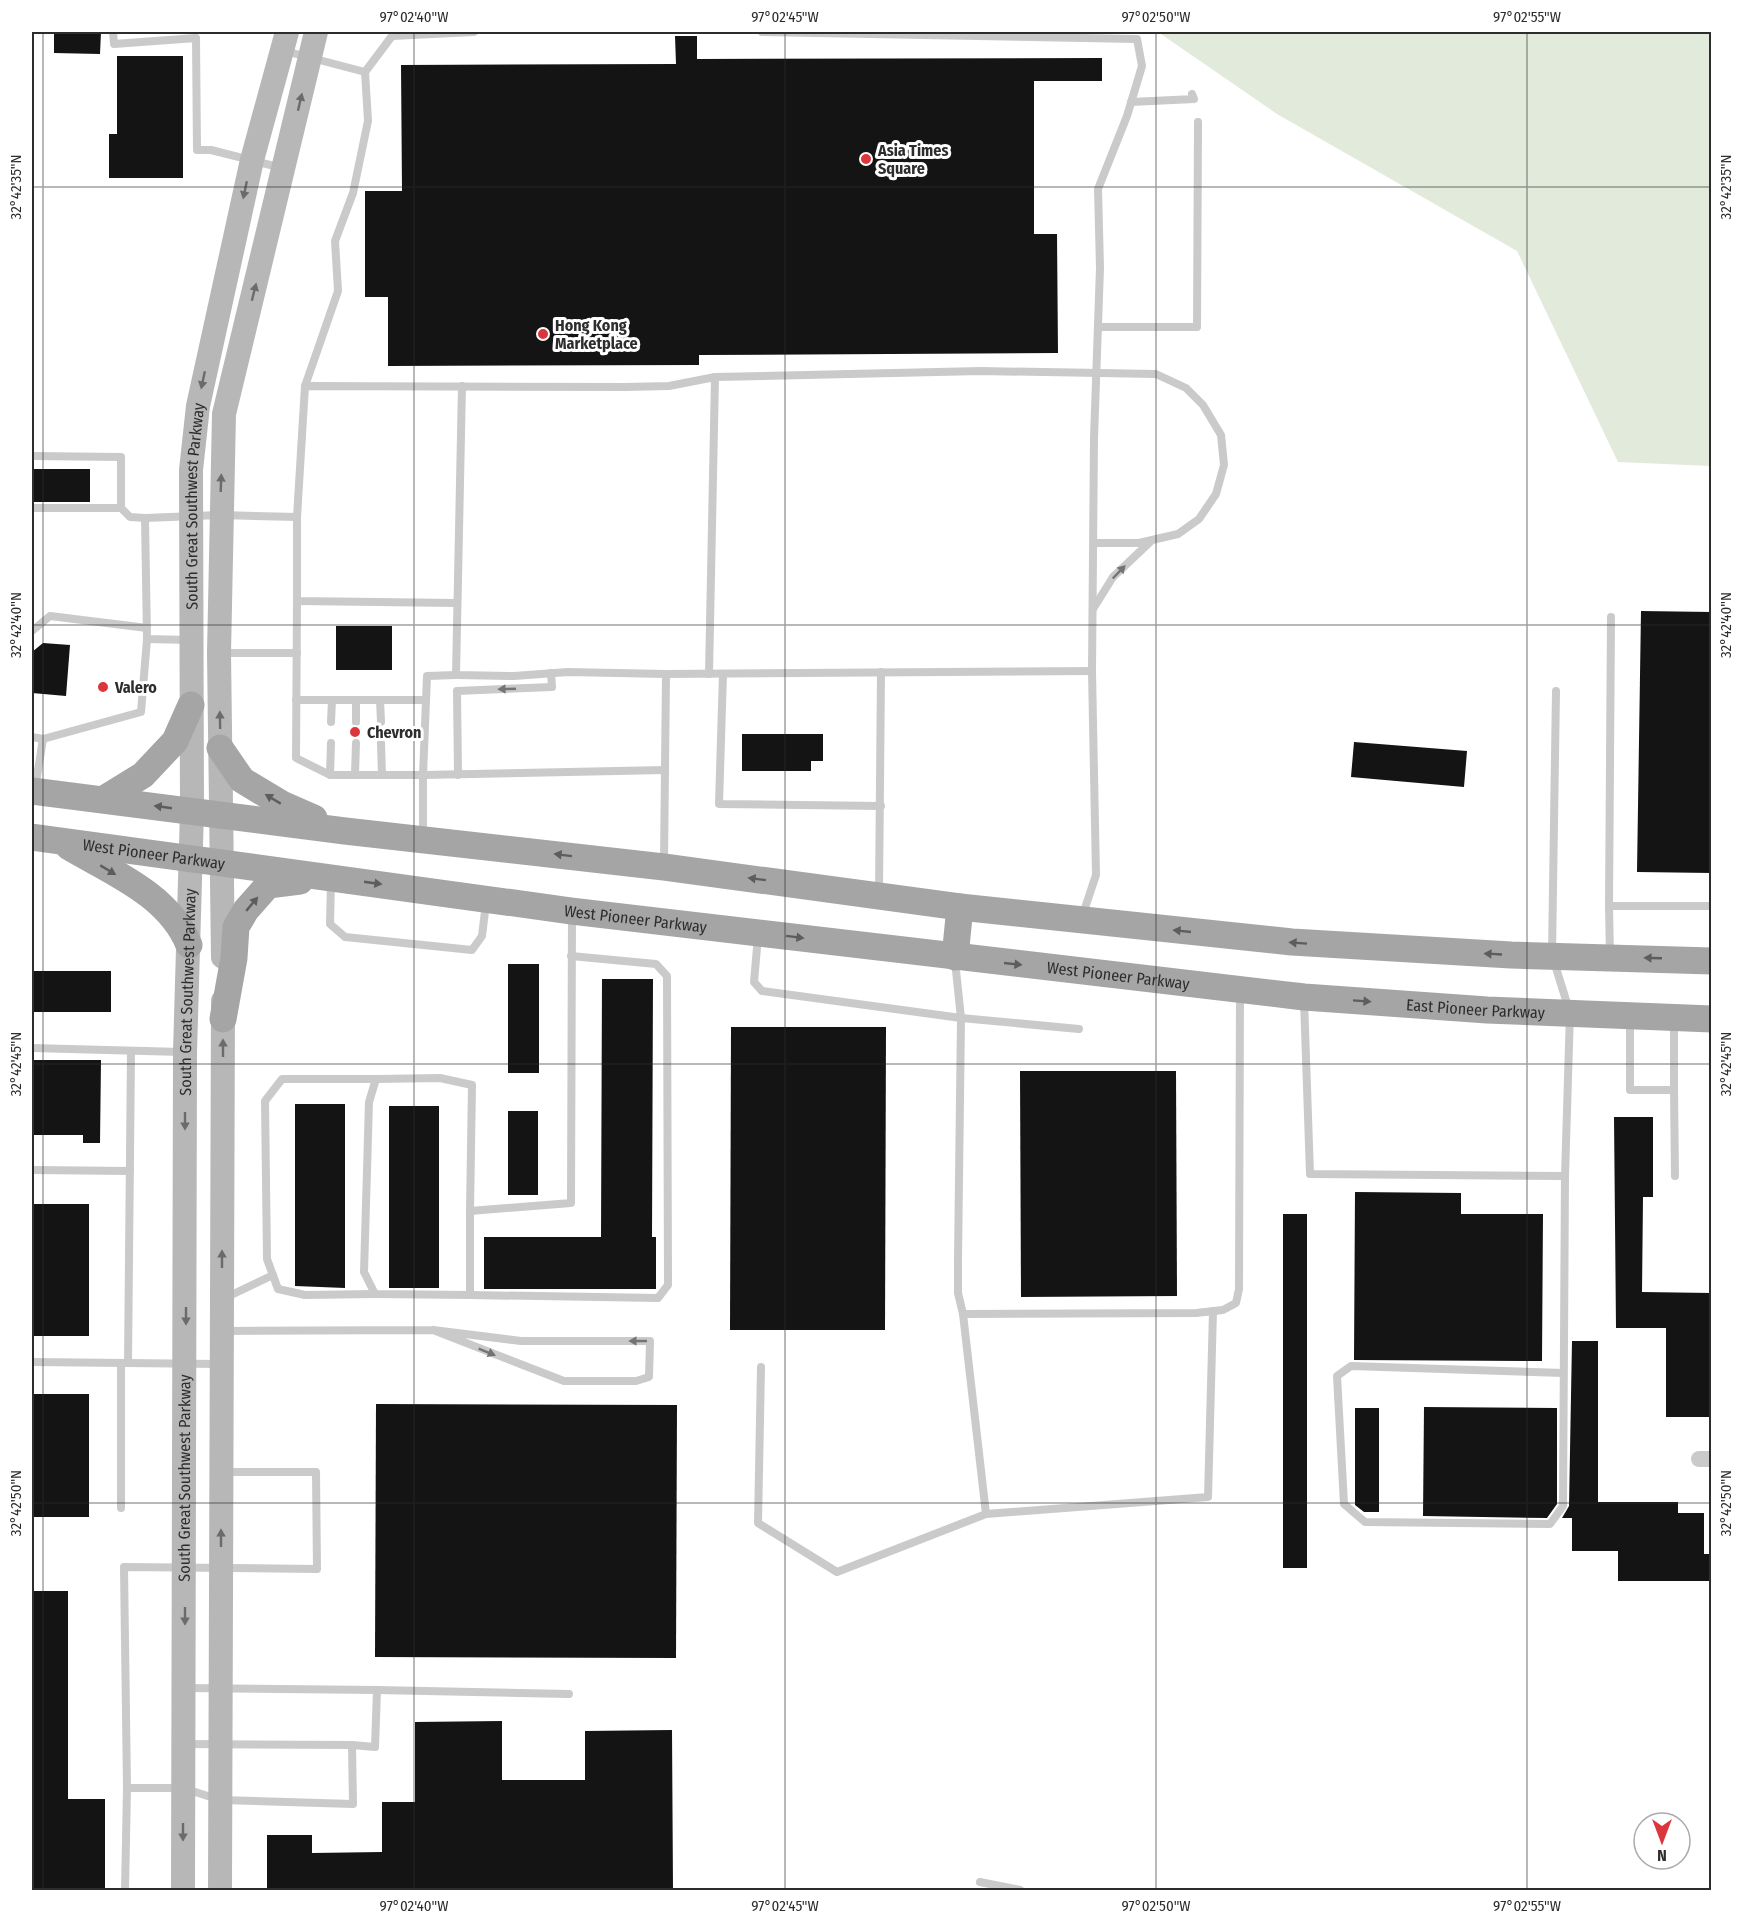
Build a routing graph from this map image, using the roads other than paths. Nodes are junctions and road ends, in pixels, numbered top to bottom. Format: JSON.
{"nodes":[{"id":1,"x":113,"y":32,"type":"edge"},
{"id":2,"x":316,"y":32,"type":"edge"},
{"id":3,"x":474,"y":32,"type":"edge"},
{"id":4,"x":762,"y":32,"type":"edge"},
{"id":5,"x":284,"y":41,"type":"edge"},
{"id":6,"x":310,"y":57,"type":"junction"},
{"id":7,"x":365,"y":72,"type":"junction"},
{"id":8,"x":1192,"y":94,"type":"dead end"},
{"id":9,"x":1131,"y":102,"type":"junction"},
{"id":10,"x":1198,"y":122,"type":"dead end"},
{"id":11,"x":252,"y":160,"type":"junction"},
{"id":12,"x":285,"y":169,"type":"junction"},
{"id":13,"x":1098,"y":327,"type":"junction"},
{"id":14,"x":1097,"y":373,"type":"junction"},
{"id":15,"x":715,"y":377,"type":"junction"},
{"id":16,"x":305,"y":386,"type":"junction"},
{"id":17,"x":462,"y":386,"type":"junction"},
{"id":18,"x":32,"y":456,"type":"edge"},
{"id":19,"x":32,"y":508,"type":"edge"},
{"id":20,"x":121,"y":508,"type":"junction"},
{"id":21,"x":192,"y":515,"type":"junction"},
{"id":22,"x":220,"y":515,"type":"junction"},
{"id":23,"x":297,"y":517,"type":"junction"},
{"id":24,"x":145,"y":518,"type":"junction"},
{"id":25,"x":1152,"y":540,"type":"junction"},
{"id":26,"x":1095,"y":543,"type":"junction"},
{"id":27,"x":297,"y":601,"type":"junction"},
{"id":28,"x":457,"y":603,"type":"junction"},
{"id":29,"x":1093,"y":609,"type":"junction"},
{"id":30,"x":1611,"y":617,"type":"dead end"},
{"id":31,"x":147,"y":628,"type":"junction"},
{"id":32,"x":32,"y":631,"type":"edge"},
{"id":33,"x":147,"y":639,"type":"junction"},
{"id":34,"x":191,"y":640,"type":"junction"},
{"id":35,"x":219,"y":653,"type":"junction"},
{"id":36,"x":297,"y":653,"type":"junction"},
{"id":37,"x":1092,"y":671,"type":"junction"},
{"id":38,"x":881,"y":672,"type":"junction"},
{"id":39,"x":551,"y":673,"type":"junction"},
{"id":40,"x":666,"y":674,"type":"junction"},
{"id":41,"x":710,"y":674,"type":"junction"},
{"id":42,"x":723,"y":674,"type":"junction"},
{"id":43,"x":456,"y":675,"type":"junction"},
{"id":44,"x":1556,"y":691,"type":"dead end"},
{"id":45,"x":296,"y":700,"type":"junction"},
{"id":46,"x":332,"y":700,"type":"junction"},
{"id":47,"x":356,"y":700,"type":"junction"},
{"id":48,"x":380,"y":700,"type":"junction"},
{"id":49,"x":426,"y":700,"type":"junction"},
{"id":50,"x":191,"y":705,"type":"junction"},
{"id":51,"x":331,"y":722,"type":"dead end"},
{"id":52,"x":356,"y":722,"type":"dead end"},
{"id":53,"x":381,"y":722,"type":"dead end"},
{"id":54,"x":32,"y":737,"type":"edge"},
{"id":55,"x":43,"y":739,"type":"junction"},
{"id":56,"x":330,"y":743,"type":"dead end"},
{"id":57,"x":356,"y":743,"type":"dead end"},
{"id":58,"x":381,"y":743,"type":"dead end"},
{"id":59,"x":220,"y":748,"type":"junction"},
{"id":60,"x":664,"y":770,"type":"junction"},
{"id":61,"x":330,"y":775,"type":"junction"},
{"id":62,"x":355,"y":775,"type":"junction"},
{"id":63,"x":382,"y":775,"type":"junction"},
{"id":64,"x":423,"y":775,"type":"junction"},
{"id":65,"x":458,"y":775,"type":"junction"},
{"id":66,"x":33,"y":791,"type":"edge"},
{"id":67,"x":104,"y":799,"type":"junction"},
{"id":68,"x":881,"y":806,"type":"junction"},
{"id":69,"x":192,"y":811,"type":"junction"},
{"id":70,"x":221,"y":815,"type":"junction"},
{"id":71,"x":345,"y":831,"type":"junction"},
{"id":72,"x":32,"y":837,"type":"edge"},
{"id":73,"x":423,"y":839,"type":"junction"},
{"id":74,"x":58,"y":840,"type":"junction"},
{"id":75,"x":190,"y":858,"type":"junction"},
{"id":76,"x":222,"y":863,"type":"junction"},
{"id":77,"x":664,"y":867,"type":"junction"},
{"id":78,"x":331,"y":877,"type":"junction"},
{"id":79,"x":879,"y":894,"type":"junction"},
{"id":80,"x":486,"y":899,"type":"junction"},
{"id":81,"x":1608,"y":906,"type":"junction"},
{"id":82,"x":1712,"y":906,"type":"edge"},
{"id":83,"x":960,"y":907,"type":"junction"},
{"id":84,"x":572,"y":911,"type":"junction"},
{"id":85,"x":1081,"y":921,"type":"junction"},
{"id":86,"x":759,"y":933,"type":"junction"},
{"id":87,"x":189,"y":945,"type":"junction"},
{"id":88,"x":1552,"y":955,"type":"junction"},
{"id":89,"x":571,"y":956,"type":"junction"},
{"id":90,"x":955,"y":957,"type":"junction"},
{"id":91,"x":1610,"y":957,"type":"junction"},
{"id":92,"x":1712,"y":961,"type":"edge"},
{"id":93,"x":1240,"y":988,"type":"junction"},
{"id":94,"x":1304,"y":997,"type":"junction"},
{"id":95,"x":1570,"y":1013,"type":"junction"},
{"id":96,"x":1630,"y":1015,"type":"junction"},
{"id":97,"x":1674,"y":1017,"type":"junction"},
{"id":98,"x":961,"y":1018,"type":"junction"},
{"id":99,"x":223,"y":1019,"type":"junction"},
{"id":100,"x":1712,"y":1019,"type":"edge"},
{"id":101,"x":1079,"y":1029,"type":"dead end"},
{"id":102,"x":32,"y":1048,"type":"edge"},
{"id":103,"x":131,"y":1051,"type":"junction"},
{"id":104,"x":185,"y":1052,"type":"junction"},
{"id":105,"x":376,"y":1079,"type":"junction"},
{"id":106,"x":1674,"y":1090,"type":"junction"},
{"id":107,"x":32,"y":1170,"type":"edge"},
{"id":108,"x":130,"y":1171,"type":"junction"},
{"id":109,"x":1565,"y":1176,"type":"junction"},
{"id":110,"x":1675,"y":1176,"type":"dead end"},
{"id":111,"x":470,"y":1211,"type":"junction"},
{"id":112,"x":273,"y":1275,"type":"junction"},
{"id":113,"x":375,"y":1294,"type":"junction"},
{"id":114,"x":470,"y":1295,"type":"junction"},
{"id":115,"x":222,"y":1300,"type":"junction"},
{"id":116,"x":1213,"y":1311,"type":"junction"},
{"id":117,"x":963,"y":1314,"type":"junction"},
{"id":118,"x":222,"y":1330,"type":"junction"},
{"id":119,"x":433,"y":1330,"type":"junction"},
{"id":120,"x":32,"y":1362,"type":"edge"},
{"id":121,"x":125,"y":1363,"type":"junction"},
{"id":122,"x":186,"y":1364,"type":"junction"},
{"id":123,"x":222,"y":1364,"type":"junction"},
{"id":124,"x":761,"y":1367,"type":"dead end"},
{"id":125,"x":1564,"y":1373,"type":"junction"},
{"id":126,"x":222,"y":1472,"type":"junction"},
{"id":127,"x":121,"y":1508,"type":"dead end"},
{"id":128,"x":986,"y":1514,"type":"junction"},
{"id":129,"x":185,"y":1569,"type":"junction"},
{"id":130,"x":221,"y":1569,"type":"junction"},
{"id":131,"x":184,"y":1688,"type":"junction"},
{"id":132,"x":221,"y":1689,"type":"junction"},
{"id":133,"x":377,"y":1690,"type":"junction"},
{"id":134,"x":569,"y":1694,"type":"dead end"},
{"id":135,"x":184,"y":1744,"type":"junction"},
{"id":136,"x":220,"y":1744,"type":"junction"},
{"id":137,"x":352,"y":1745,"type":"junction"},
{"id":138,"x":126,"y":1788,"type":"junction"},
{"id":139,"x":183,"y":1788,"type":"junction"},
{"id":140,"x":220,"y":1800,"type":"junction"},
{"id":141,"x":980,"y":1882,"type":"dead end"},
{"id":142,"x":125,"y":1890,"type":"edge"},
{"id":143,"x":183,"y":1890,"type":"edge"},
{"id":144,"x":219,"y":1890,"type":"edge"},
{"id":145,"x":1020,"y":1890,"type":"edge"}],
"edges":[{"from":1,"to":11,"type":"lane"},
{"from":2,"to":6,"type":"main road","name":"South Great Southwest Parkway"},
{"from":3,"to":7,"type":"lane"},
{"from":4,"to":9,"type":"lane"},
{"from":5,"to":6,"type":"lane"},
{"from":5,"to":11,"type":"main road","name":"South Great Southwest Parkway"},
{"from":6,"to":7,"type":"lane"},
{"from":12,"to":6,"type":"main road","name":"South Great Southwest Parkway","one_way":true},
{"from":7,"to":16,"type":"lane"},
{"from":8,"to":9,"type":"lane"},
{"from":9,"to":13,"type":"lane"},
{"from":10,"to":13,"type":"lane"},
{"from":11,"to":12,"type":"lane"},
{"from":11,"to":21,"type":"main road","name":"South Great Southwest Parkway","one_way":true},
{"from":22,"to":12,"type":"main road","name":"South Great Southwest Parkway","one_way":true},
{"from":13,"to":14,"type":"lane"},
{"from":14,"to":15,"type":"lane"},
{"from":14,"to":25,"type":"lane"},
{"from":14,"to":26,"type":"lane"},
{"from":15,"to":17,"type":"lane"},
{"from":15,"to":41,"type":"lane"},
{"from":16,"to":17,"type":"lane"},
{"from":16,"to":23,"type":"lane"},
{"from":17,"to":28,"type":"lane"},
{"from":18,"to":20,"type":"lane"},
{"from":19,"to":20,"type":"lane"},
{"from":20,"to":24,"type":"lane"},
{"from":21,"to":22,"type":"lane"},
{"from":21,"to":24,"type":"lane"},
{"from":21,"to":34,"type":"main road","name":"South Great Southwest Parkway"},
{"from":22,"to":23,"type":"lane"},
{"from":22,"to":35,"type":"main road","name":"South Great Southwest Parkway"},
{"from":23,"to":27,"type":"lane"},
{"from":24,"to":31,"type":"lane"},
{"from":25,"to":26,"type":"lane"},
{"from":29,"to":25,"type":"lane","one_way":true},
{"from":26,"to":29,"type":"lane"},
{"from":27,"to":28,"type":"lane"},
{"from":27,"to":36,"type":"lane"},
{"from":28,"to":43,"type":"lane"},
{"from":29,"to":37,"type":"lane"},
{"from":30,"to":81,"type":"lane"},
{"from":31,"to":32,"type":"lane"},
{"from":31,"to":33,"type":"lane"},
{"from":33,"to":34,"type":"lane"},
{"from":33,"to":55,"type":"lane"},
{"from":34,"to":50,"type":"main road","name":"South Great Southwest Parkway"},
{"from":35,"to":36,"type":"lane"},
{"from":59,"to":35,"type":"main road","name":"South Great Southwest Parkway","one_way":true},
{"from":36,"to":45,"type":"lane"},
{"from":37,"to":38,"type":"lane"},
{"from":37,"to":85,"type":"lane"},
{"from":38,"to":42,"type":"lane"},
{"from":38,"to":68,"type":"lane"},
{"from":39,"to":40,"type":"lane"},
{"from":39,"to":43,"type":"lane"},
{"from":39,"to":65,"type":"lane","one_way":true},
{"from":40,"to":41,"type":"lane"},
{"from":40,"to":60,"type":"lane"},
{"from":41,"to":42,"type":"lane"},
{"from":42,"to":68,"type":"lane"},
{"from":43,"to":49,"type":"lane"},
{"from":44,"to":88,"type":"lane"},
{"from":45,"to":46,"type":"lane"},
{"from":45,"to":61,"type":"lane"},
{"from":46,"to":47,"type":"lane"},
{"from":46,"to":51,"type":"lane"},
{"from":47,"to":48,"type":"lane"},
{"from":47,"to":52,"type":"lane"},
{"from":48,"to":49,"type":"lane"},
{"from":48,"to":53,"type":"lane"},
{"from":49,"to":64,"type":"lane"},
{"from":50,"to":67,"type":"main road"},
{"from":50,"to":69,"type":"main road","name":"South Great Southwest Parkway"},
{"from":54,"to":55,"type":"lane"},
{"from":55,"to":66,"type":"lane"},
{"from":56,"to":61,"type":"lane"},
{"from":57,"to":62,"type":"lane"},
{"from":58,"to":63,"type":"lane"},
{"from":59,"to":70,"type":"main road","name":"South Great Southwest Parkway"},
{"from":71,"to":59,"type":"main road","one_way":true},
{"from":60,"to":65,"type":"lane"},
{"from":60,"to":77,"type":"lane"},
{"from":61,"to":62,"type":"lane"},
{"from":62,"to":63,"type":"lane"},
{"from":63,"to":64,"type":"lane"},
{"from":64,"to":65,"type":"lane"},
{"from":64,"to":73,"type":"lane"},
{"from":66,"to":67,"type":"main road"},
{"from":69,"to":67,"type":"main road","one_way":true},
{"from":68,"to":79,"type":"lane"},
{"from":69,"to":70,"type":"main road"},
{"from":69,"to":75,"type":"main road","name":"South Great Southwest Parkway"},
{"from":70,"to":71,"type":"main road"},
{"from":70,"to":76,"type":"main road","name":"South Great Southwest Parkway"},
{"from":71,"to":73,"type":"main road"},
{"from":72,"to":74,"type":"main road","name":"West Pioneer Parkway"},
{"from":77,"to":73,"type":"main road","one_way":true},
{"from":74,"to":75,"type":"main road","name":"West Pioneer Parkway"},
{"from":74,"to":87,"type":"main road","one_way":true},
{"from":75,"to":76,"type":"main road","name":"West Pioneer Parkway"},
{"from":75,"to":87,"type":"main road","name":"South Great Southwest Parkway"},
{"from":76,"to":78,"type":"main road","name":"West Pioneer Parkway"},
{"from":76,"to":99,"type":"main road","name":"South Great Southwest Parkway"},
{"from":79,"to":77,"type":"main road","one_way":true},
{"from":78,"to":80,"type":"main road","name":"West Pioneer Parkway","one_way":true},
{"from":78,"to":80,"type":"lane"},
{"from":99,"to":78,"type":"main road","one_way":true},
{"from":79,"to":83,"type":"main road"},
{"from":80,"to":84,"type":"main road","name":"West Pioneer Parkway"},
{"from":81,"to":82,"type":"lane"},
{"from":81,"to":91,"type":"lane"},
{"from":83,"to":85,"type":"main road"},
{"from":83,"to":90,"type":"main road"},
{"from":84,"to":86,"type":"main road","name":"West Pioneer Parkway"},
{"from":84,"to":89,"type":"lane"},
{"from":88,"to":85,"type":"main road","one_way":true},
{"from":86,"to":90,"type":"main road","name":"West Pioneer Parkway","one_way":true},
{"from":86,"to":98,"type":"lane"},
{"from":87,"to":104,"type":"main road","name":"South Great Southwest Parkway"},
{"from":88,"to":91,"type":"main road"},
{"from":88,"to":95,"type":"lane"},
{"from":89,"to":111,"type":"lane"},
{"from":89,"to":114,"type":"lane"},
{"from":90,"to":93,"type":"main road","name":"West Pioneer Parkway","one_way":true},
{"from":90,"to":98,"type":"lane"},
{"from":92,"to":91,"type":"main road","one_way":true},
{"from":93,"to":94,"type":"main road","name":"East Pioneer Parkway"},
{"from":93,"to":116,"type":"lane"},
{"from":94,"to":95,"type":"main road","name":"East Pioneer Parkway","one_way":true},
{"from":94,"to":109,"type":"lane"},
{"from":95,"to":96,"type":"main road","name":"East Pioneer Parkway"},
{"from":95,"to":109,"type":"lane"},
{"from":96,"to":97,"type":"main road","name":"East Pioneer Parkway"},
{"from":96,"to":106,"type":"lane"},
{"from":97,"to":100,"type":"main road","name":"East Pioneer Parkway"},
{"from":97,"to":106,"type":"lane"},
{"from":98,"to":101,"type":"lane"},
{"from":98,"to":117,"type":"lane"},
{"from":115,"to":99,"type":"main road","name":"South Great Southwest Parkway","one_way":true},
{"from":102,"to":103,"type":"lane"},
{"from":103,"to":104,"type":"lane"},
{"from":103,"to":108,"type":"lane"},
{"from":104,"to":122,"type":"main road","name":"South Great Southwest Parkway","one_way":true},
{"from":105,"to":111,"type":"lane"},
{"from":105,"to":112,"type":"lane"},
{"from":105,"to":113,"type":"lane"},
{"from":106,"to":110,"type":"lane"},
{"from":107,"to":108,"type":"lane"},
{"from":108,"to":121,"type":"lane"},
{"from":109,"to":125,"type":"lane"},
{"from":111,"to":114,"type":"lane"},
{"from":112,"to":113,"type":"lane"},
{"from":112,"to":115,"type":"lane"},
{"from":113,"to":114,"type":"lane"},
{"from":115,"to":118,"type":"main road","name":"South Great Southwest Parkway"},
{"from":116,"to":117,"type":"lane"},
{"from":116,"to":128,"type":"lane"},
{"from":117,"to":128,"type":"lane"},
{"from":118,"to":119,"type":"lane"},
{"from":118,"to":123,"type":"main road","name":"South Great Southwest Parkway"},
{"from":119,"to":119,"type":"lane","one_way":true},
{"from":120,"to":121,"type":"lane"},
{"from":121,"to":122,"type":"lane"},
{"from":121,"to":127,"type":"lane"},
{"from":122,"to":123,"type":"lane"},
{"from":122,"to":129,"type":"main road","name":"South Great Southwest Parkway"},
{"from":123,"to":126,"type":"main road","name":"South Great Southwest Parkway"},
{"from":124,"to":128,"type":"lane"},
{"from":125,"to":125,"type":"lane"},
{"from":130,"to":126,"type":"main road","name":"South Great Southwest Parkway","one_way":true},
{"from":126,"to":130,"type":"lane"},
{"from":129,"to":130,"type":"lane"},
{"from":129,"to":131,"type":"main road","name":"South Great Southwest Parkway","one_way":true},
{"from":129,"to":138,"type":"lane"},
{"from":130,"to":132,"type":"main road","name":"South Great Southwest Parkway"},
{"from":131,"to":132,"type":"lane"},
{"from":131,"to":135,"type":"main road","name":"South Great Southwest Parkway"},
{"from":132,"to":133,"type":"lane"},
{"from":132,"to":136,"type":"main road","name":"South Great Southwest Parkway"},
{"from":133,"to":134,"type":"lane"},
{"from":133,"to":137,"type":"lane"},
{"from":135,"to":136,"type":"lane"},
{"from":135,"to":139,"type":"main road","name":"South Great Southwest Parkway"},
{"from":136,"to":137,"type":"lane"},
{"from":136,"to":140,"type":"main road","name":"South Great Southwest Parkway"},
{"from":137,"to":140,"type":"lane"},
{"from":138,"to":139,"type":"lane"},
{"from":138,"to":142,"type":"lane"},
{"from":139,"to":140,"type":"lane"},
{"from":139,"to":143,"type":"main road","name":"South Great Southwest Parkway","one_way":true},
{"from":140,"to":144,"type":"main road","name":"South Great Southwest Parkway"},
{"from":141,"to":145,"type":"lane"}]}
